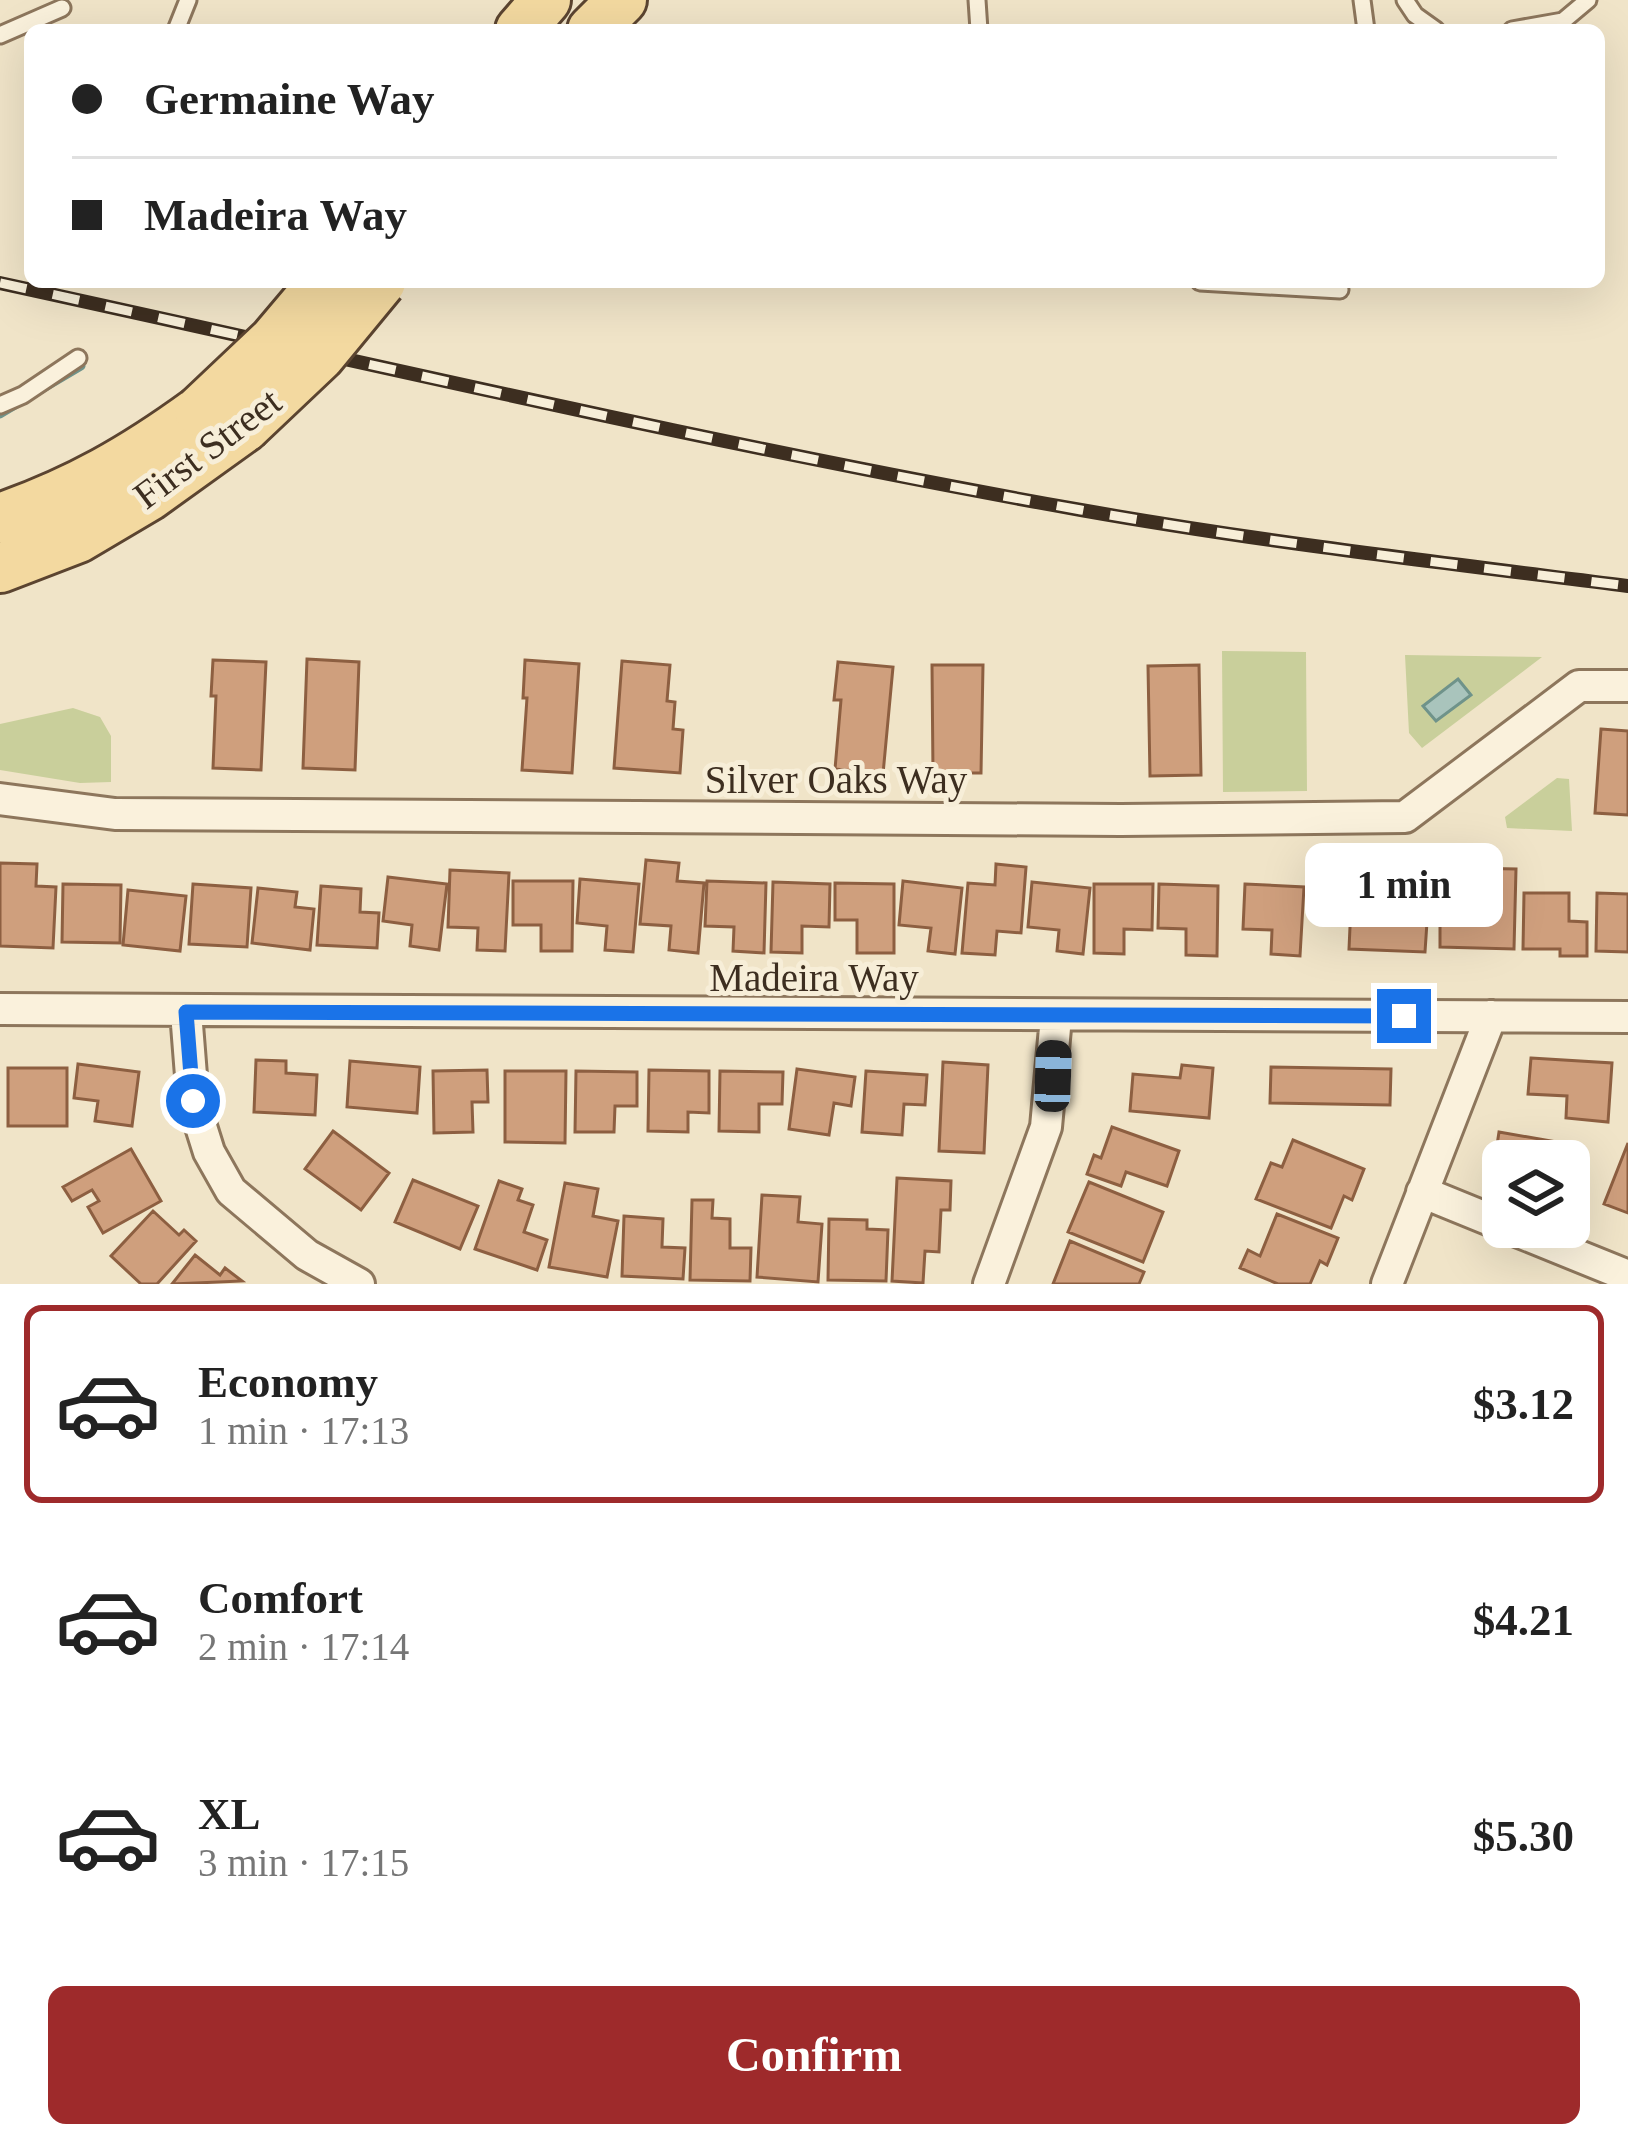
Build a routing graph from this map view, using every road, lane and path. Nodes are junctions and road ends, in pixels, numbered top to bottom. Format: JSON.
{"nodes":[{"id":1,"x":545,"y":0,"type":"edge"},
{"id":2,"x":622,"y":0,"type":"edge"},
{"id":3,"x":1405,"y":0,"type":"edge"},
{"id":4,"x":1588,"y":0,"type":"edge"},
{"id":5,"x":62,"y":8,"type":"dead end"},
{"id":6,"x":25,"y":24,"type":"edge"},
{"id":7,"x":525,"y":24,"type":"edge"},
{"id":8,"x":598,"y":24,"type":"edge"},
{"id":9,"x":1428,"y":24,"type":"edge"},
{"id":10,"x":1546,"y":24,"type":"edge"},
{"id":11,"x":318,"y":288,"type":"edge"},
{"id":12,"x":376,"y":288,"type":"edge"},
{"id":13,"x":1305,"y":288,"type":"edge"},
{"id":14,"x":1340,"y":288,"type":"edge"},
{"id":15,"x":78,"y":358,"type":"dead end"},
{"id":16,"x":0,"y":405,"type":"edge"},
{"id":17,"x":0,"y":518,"type":"edge"},
{"id":18,"x":0,"y":568,"type":"edge"},
{"id":19,"x":1628,"y":686,"type":"edge"},
{"id":20,"x":0,"y":799,"type":"edge"},
{"id":21,"x":0,"y":1010,"type":"edge"},
{"id":22,"x":186,"y":1012,"type":"junction"},
{"id":23,"x":1491,"y":1016,"type":"junction"},
{"id":24,"x":1056,"y":1017,"type":"junction"},
{"id":25,"x":1628,"y":1017,"type":"edge"},
{"id":26,"x":1422,"y":1192,"type":"junction"},
{"id":27,"x":1482,"y":1217,"type":"edge"},
{"id":28,"x":1559,"y":1248,"type":"edge"},
{"id":29,"x":1628,"y":1276,"type":"edge"},
{"id":30,"x":359,"y":1284,"type":"edge"},
{"id":31,"x":989,"y":1284,"type":"edge"},
{"id":32,"x":1387,"y":1284,"type":"edge"}],
"edges":[{"from":1,"to":7,"type":"main road"},
{"from":2,"to":8,"type":"main road"},
{"from":3,"to":9,"type":"lane"},
{"from":4,"to":10,"type":"lane"},
{"from":5,"to":6,"type":"lane"},
{"from":11,"to":17,"type":"main road","name":"First Street","bridge":true},
{"from":12,"to":18,"type":"main road","name":"First Street","bridge":true},
{"from":13,"to":14,"type":"lane"},
{"from":15,"to":16,"type":"lane"},
{"from":19,"to":20,"type":"street","name":"Silver Oaks Way"},
{"from":21,"to":22,"type":"street","name":"Madeira Way"},
{"from":22,"to":24,"type":"street","name":"Madeira Way"},
{"from":22,"to":30,"type":"street"},
{"from":23,"to":24,"type":"street","name":"Madeira Way"},
{"from":23,"to":25,"type":"street","name":"Madeira Way"},
{"from":23,"to":26,"type":"street"},
{"from":24,"to":31,"type":"street"},
{"from":26,"to":27,"type":"street"},
{"from":26,"to":32,"type":"street"},
{"from":28,"to":29,"type":"street"}]}
